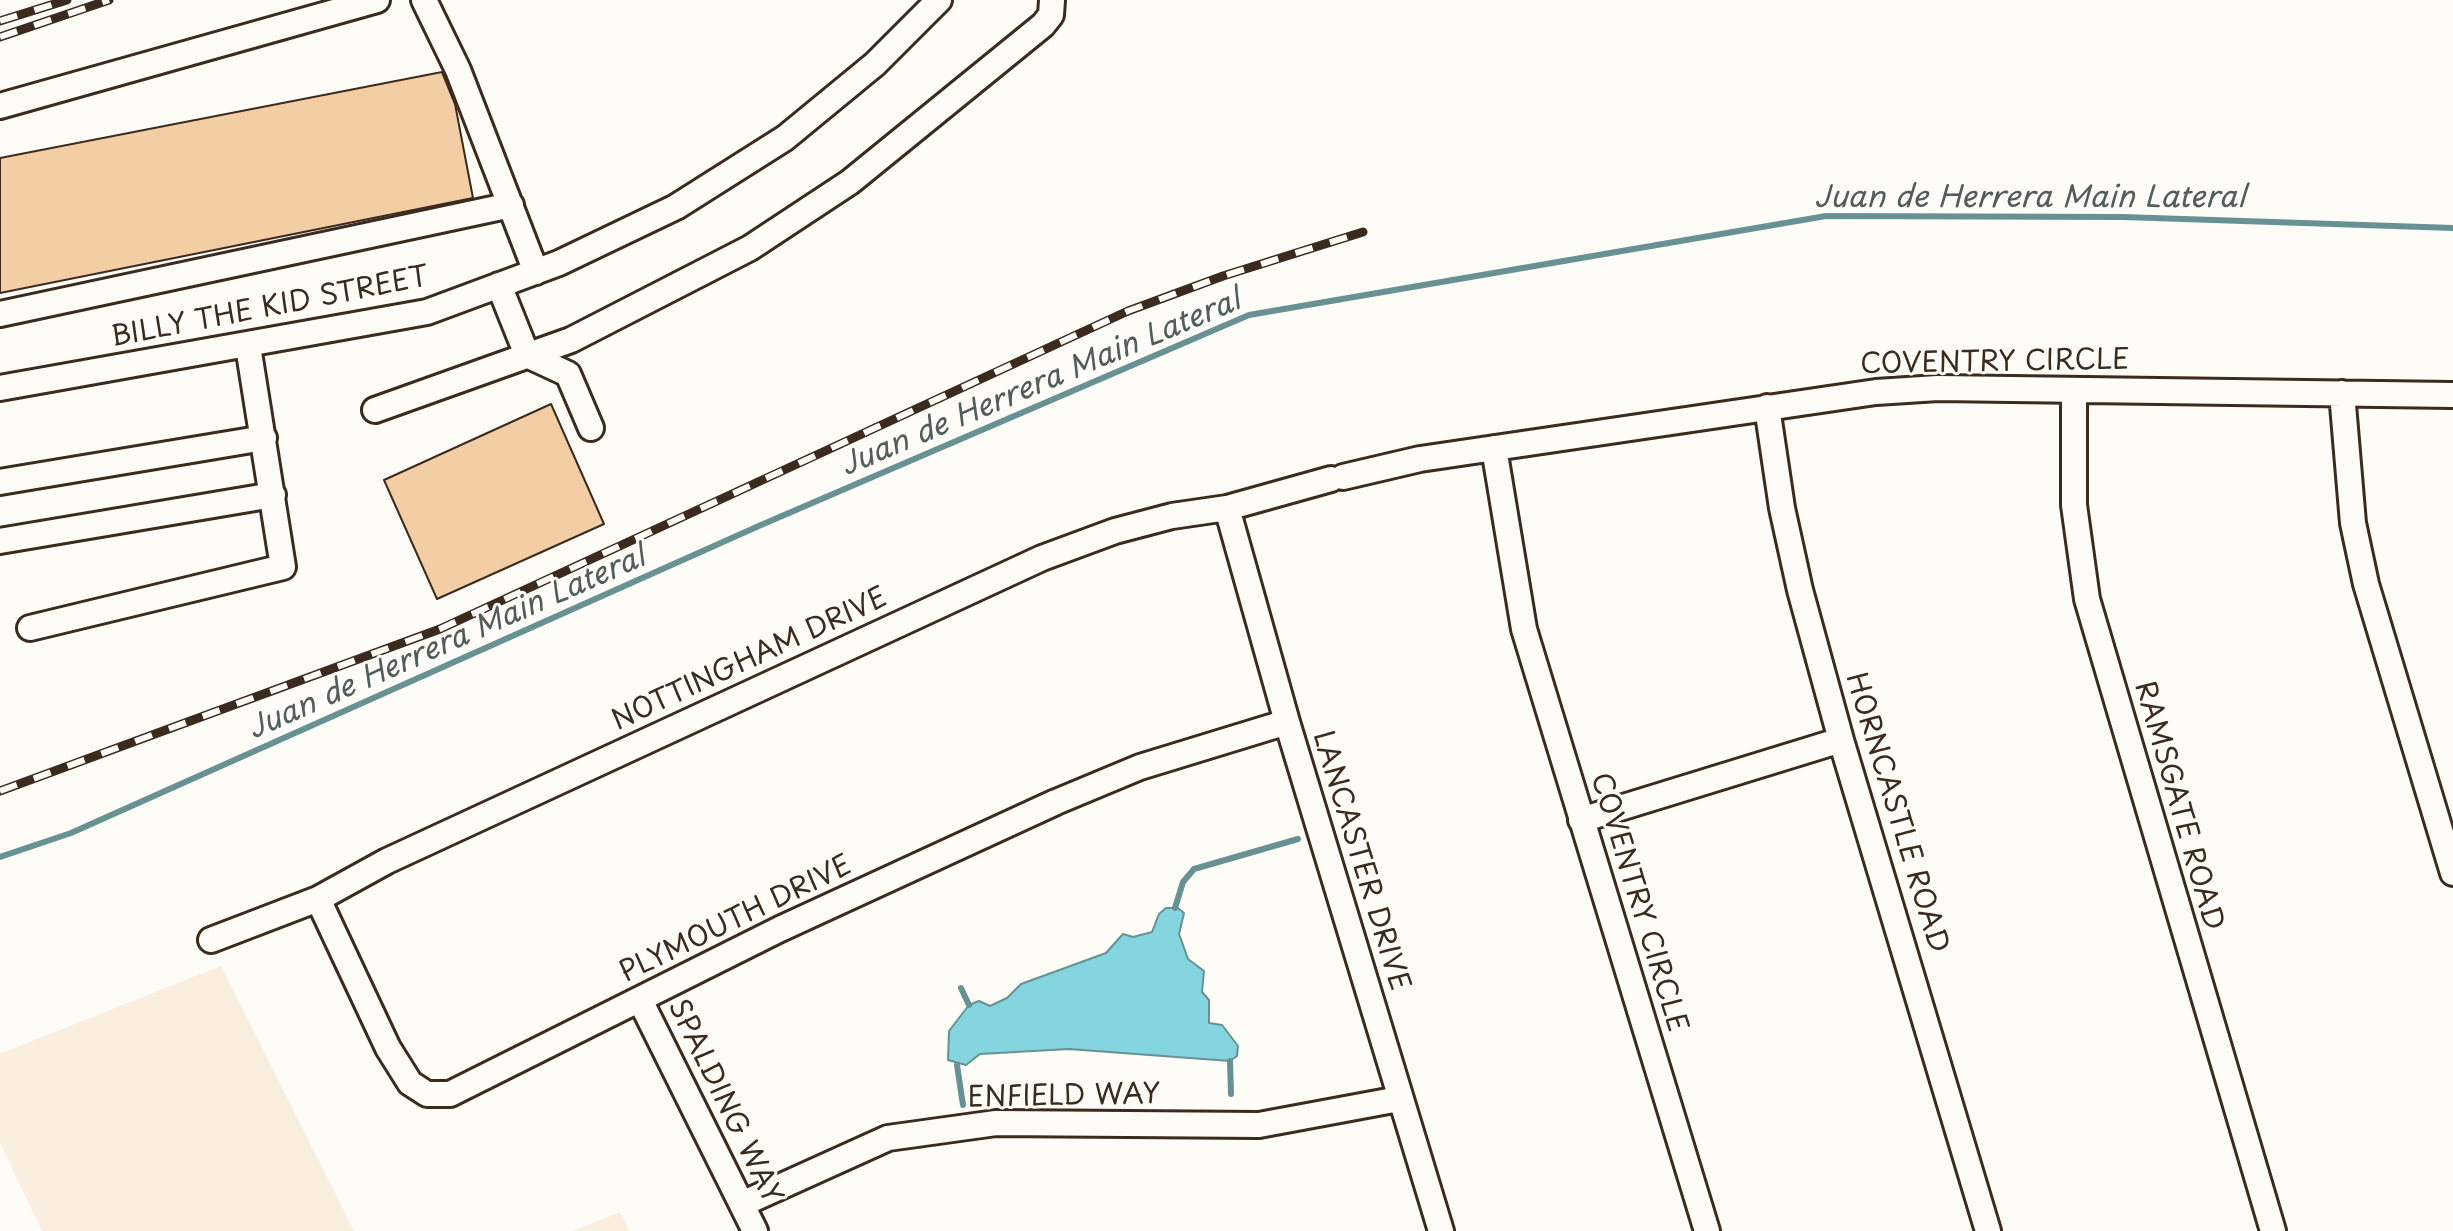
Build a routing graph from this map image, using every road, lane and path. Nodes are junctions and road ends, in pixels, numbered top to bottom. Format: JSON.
{"nodes":[{"id":1,"x":377,"y":0,"type":"edge"},
{"id":2,"x":424,"y":0,"type":"edge"},
{"id":3,"x":939,"y":0,"type":"edge"},
{"id":4,"x":1052,"y":0,"type":"edge"},
{"id":5,"x":0,"y":106,"type":"edge"},
{"id":6,"x":511,"y":205,"type":"junction"},
{"id":7,"x":536,"y":272,"type":"junction"},
{"id":8,"x":499,"y":285,"type":"junction"},
{"id":9,"x":0,"y":314,"type":"edge"},
{"id":10,"x":248,"y":346,"type":"junction"},
{"id":11,"x":527,"y":355,"type":"junction"},
{"id":12,"x":0,"y":388,"type":"edge"},
{"id":13,"x":2074,"y":390,"type":"junction"},
{"id":14,"x":2342,"y":393,"type":"junction"},
{"id":15,"x":2453,"y":395,"type":"edge"},
{"id":16,"x":1767,"y":407,"type":"junction"},
{"id":17,"x":375,"y":410,"type":"dead end"},
{"id":18,"x":591,"y":428,"type":"dead end"},
{"id":19,"x":264,"y":438,"type":"junction"},
{"id":20,"x":1494,"y":448,"type":"junction"},
{"id":21,"x":1420,"y":459,"type":"joint"},
{"id":22,"x":0,"y":482,"type":"edge"},
{"id":23,"x":273,"y":495,"type":"junction"},
{"id":24,"x":1227,"y":508,"type":"junction"},
{"id":25,"x":0,"y":541,"type":"edge"},
{"id":26,"x":30,"y":628,"type":"dead end"},
{"id":27,"x":1287,"y":722,"type":"junction"},
{"id":28,"x":1841,"y":740,"type":"junction"},
{"id":29,"x":1581,"y":820,"type":"junction"},
{"id":30,"x":2453,"y":873,"type":"edge"},
{"id":31,"x":318,"y":899,"type":"junction"},
{"id":32,"x":211,"y":940,"type":"dead end"},
{"id":33,"x":640,"y":1000,"type":"junction"},
{"id":34,"x":1399,"y":1099,"type":"junction"},
{"id":35,"x":742,"y":1204,"type":"junction"},
{"id":36,"x":755,"y":1231,"type":"edge"},
{"id":37,"x":1441,"y":1231,"type":"edge"},
{"id":38,"x":1707,"y":1231,"type":"edge"},
{"id":39,"x":1988,"y":1231,"type":"edge"},
{"id":40,"x":2273,"y":1231,"type":"edge"}],
"edges":[{"from":1,"to":5,"type":"street"},
{"from":2,"to":6,"type":"street"},
{"from":3,"to":7,"type":"street","name":"BILLY THE KID STREET"},
{"from":4,"to":11,"type":"street"},
{"from":6,"to":7,"type":"street"},
{"from":6,"to":9,"type":"street"},
{"from":7,"to":8,"type":"street","name":"BILLY THE KID STREET"},
{"from":8,"to":10,"type":"street","name":"BILLY THE KID STREET"},
{"from":8,"to":11,"type":"street"},
{"from":10,"to":12,"type":"street","name":"BILLY THE KID STREET"},
{"from":10,"to":19,"type":"street"},
{"from":11,"to":17,"type":"street"},
{"from":11,"to":18,"type":"street"},
{"from":13,"to":14,"type":"street","name":"COVENTRY CIRCLE"},
{"from":13,"to":16,"type":"street","name":"COVENTRY CIRCLE"},
{"from":13,"to":40,"type":"street","name":"RAMSGATE ROAD"},
{"from":14,"to":15,"type":"street","name":"COVENTRY CIRCLE"},
{"from":14,"to":30,"type":"street"},
{"from":16,"to":20,"type":"street","name":"COVENTRY CIRCLE"},
{"from":16,"to":28,"type":"street","name":"HORNCASTLE ROAD"},
{"from":19,"to":22,"type":"street"},
{"from":19,"to":23,"type":"street"},
{"from":20,"to":21,"type":"street","name":"COVENTRY CIRCLE"},
{"from":20,"to":29,"type":"street","name":"COVENTRY CIRCLE"},
{"from":21,"to":24,"type":"street","name":"NOTTINGHAM DRIVE"},
{"from":23,"to":25,"type":"street"},
{"from":23,"to":26,"type":"street"},
{"from":24,"to":27,"type":"street","name":"LANCASTER DRIVE"},
{"from":24,"to":31,"type":"street","name":"NOTTINGHAM DRIVE"},
{"from":27,"to":33,"type":"street","name":"PLYMOUTH DRIVE"},
{"from":27,"to":34,"type":"street","name":"LANCASTER DRIVE"},
{"from":28,"to":29,"type":"street"},
{"from":28,"to":39,"type":"street","name":"HORNCASTLE ROAD"},
{"from":29,"to":38,"type":"street","name":"COVENTRY CIRCLE"},
{"from":31,"to":32,"type":"street","name":"NOTTINGHAM DRIVE"},
{"from":31,"to":33,"type":"street","name":"PLYMOUTH DRIVE"},
{"from":33,"to":35,"type":"street","name":"SPALDING WAY"},
{"from":34,"to":35,"type":"street","name":"ENFIELD WAY"},
{"from":34,"to":37,"type":"street","name":"LANCASTER DRIVE"},
{"from":35,"to":36,"type":"street","name":"SPALDING WAY"}]}
